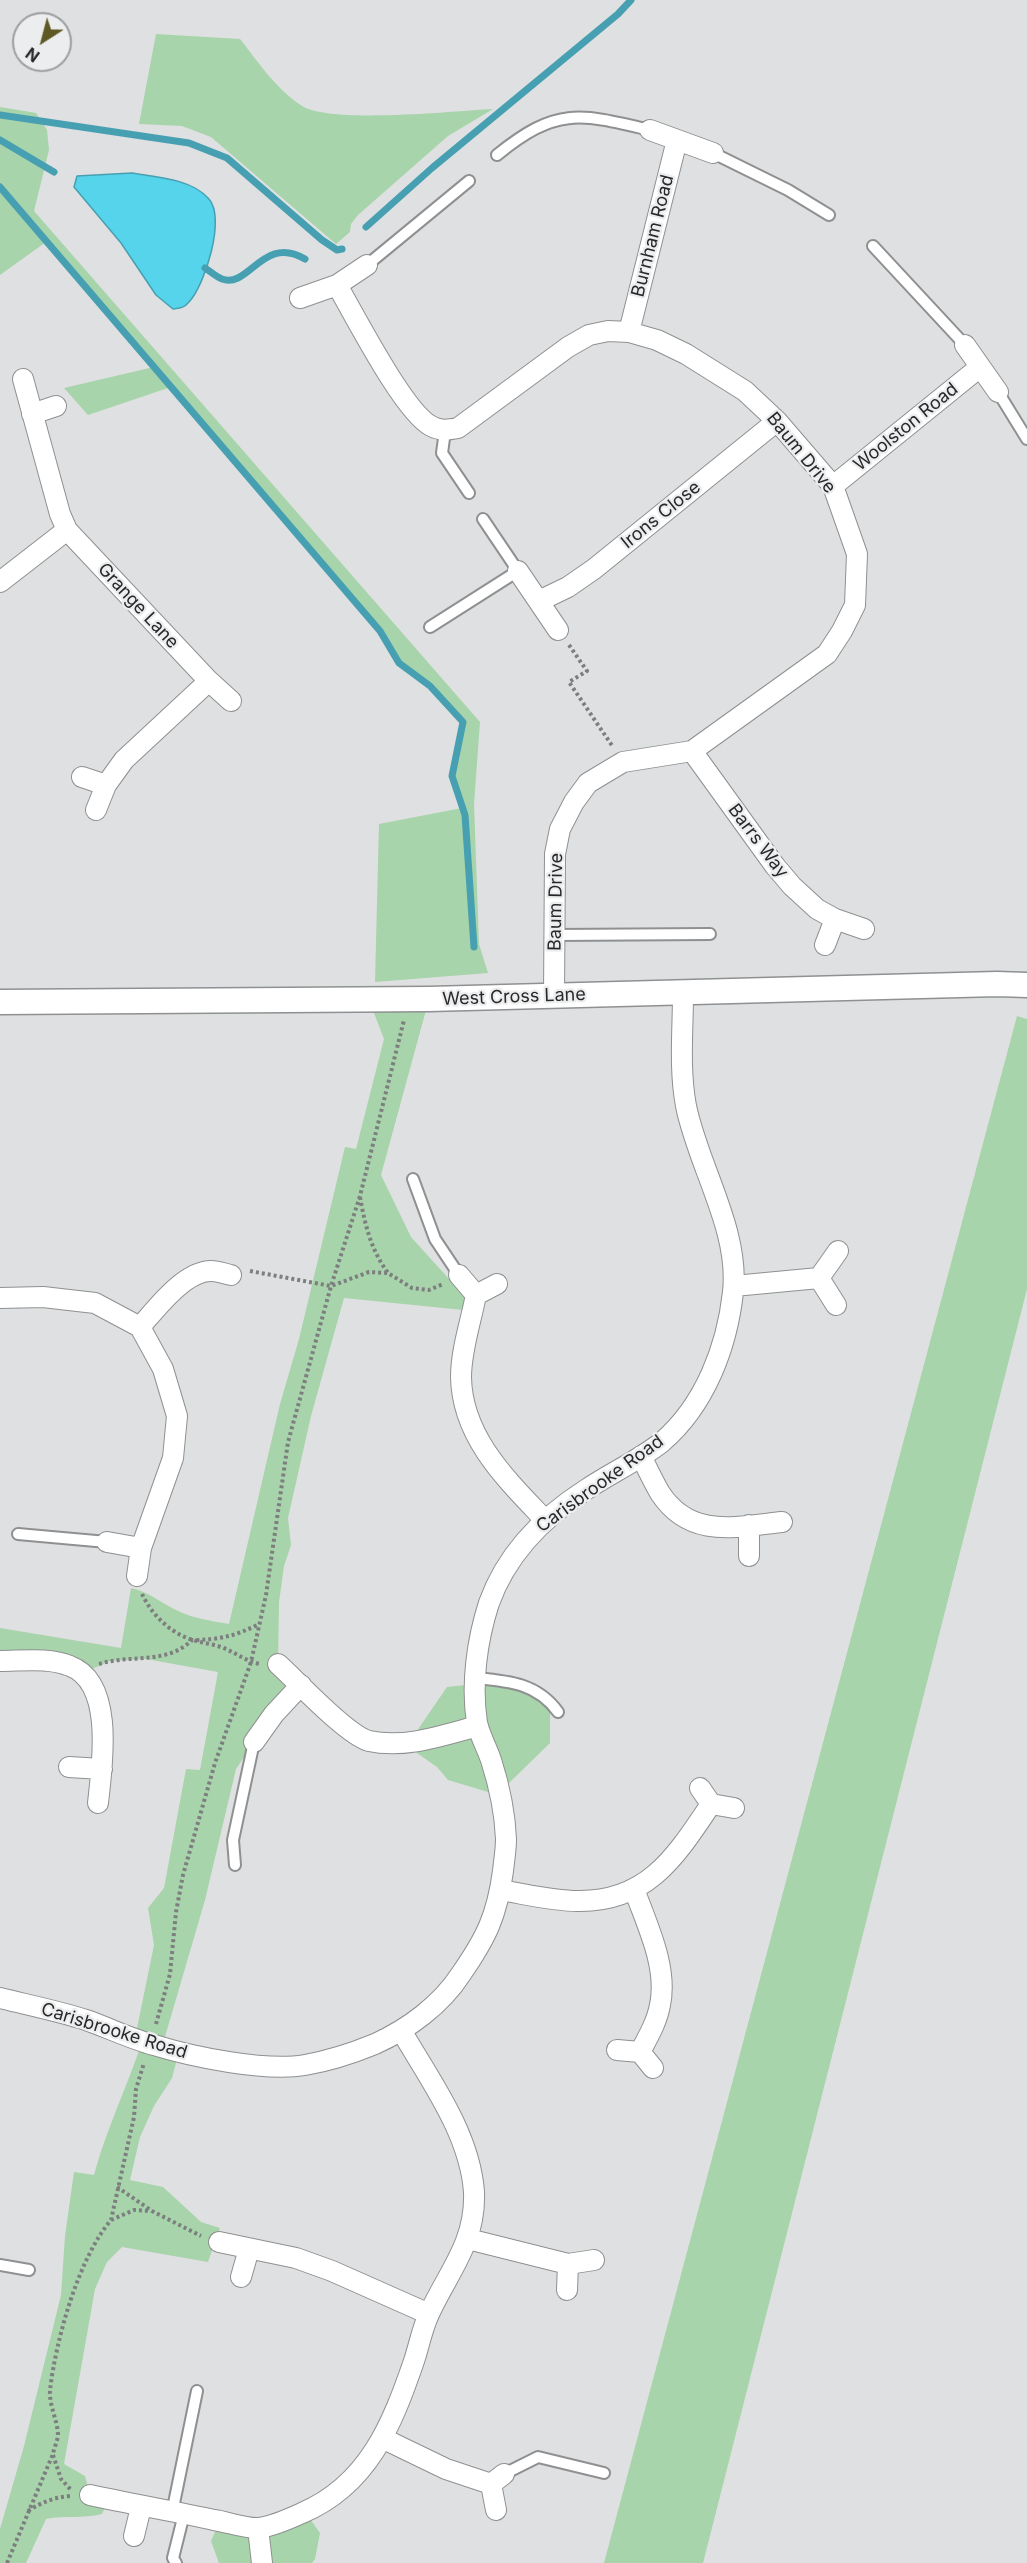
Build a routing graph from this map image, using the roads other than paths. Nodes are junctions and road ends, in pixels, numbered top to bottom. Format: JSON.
{"nodes":[{"id":1,"x":650,"y":130,"type":"joint"},
{"id":2,"x":677,"y":140,"type":"junction"},
{"id":3,"x":713,"y":153,"type":"joint"},
{"id":4,"x":496,"y":155,"type":"dead end"},
{"id":5,"x":469,"y":181,"type":"dead end"},
{"id":6,"x":829,"y":215,"type":"dead end"},
{"id":7,"x":873,"y":246,"type":"dead end"},
{"id":8,"x":367,"y":265,"type":"joint"},
{"id":9,"x":337,"y":285,"type":"junction"},
{"id":10,"x":300,"y":298,"type":"dead end"},
{"id":11,"x":629,"y":332,"type":"junction"},
{"id":12,"x":966,"y":345,"type":"joint"},
{"id":13,"x":980,"y":367,"type":"junction"},
{"id":14,"x":23,"y":379,"type":"dead end"},
{"id":15,"x":998,"y":392,"type":"joint"},
{"id":16,"x":56,"y":406,"type":"dead end"},
{"id":17,"x":32,"y":414,"type":"junction"},
{"id":18,"x":777,"y":421,"type":"junction"},
{"id":19,"x":445,"y":431,"type":"junction"},
{"id":20,"x":1027,"y":439,"type":"edge"},
{"id":21,"x":832,"y":486,"type":"junction"},
{"id":22,"x":469,"y":493,"type":"dead end"},
{"id":23,"x":483,"y":519,"type":"dead end"},
{"id":24,"x":67,"y":530,"type":"junction"},
{"id":25,"x":518,"y":571,"type":"junction"},
{"id":26,"x":0,"y":582,"type":"edge"},
{"id":27,"x":539,"y":601,"type":"junction"},
{"id":28,"x":430,"y":627,"type":"dead end"},
{"id":29,"x":558,"y":630,"type":"road end"},
{"id":30,"x":209,"y":681,"type":"junction"},
{"id":31,"x":231,"y":700,"type":"dead end"},
{"id":32,"x":692,"y":751,"type":"junction"},
{"id":33,"x":82,"y":777,"type":"dead end"},
{"id":34,"x":106,"y":786,"type":"junction"},
{"id":35,"x":96,"y":810,"type":"dead end"},
{"id":36,"x":835,"y":920,"type":"junction"},
{"id":37,"x":864,"y":929,"type":"dead end"},
{"id":38,"x":710,"y":934,"type":"dead end"},
{"id":39,"x":555,"y":935,"type":"junction"},
{"id":40,"x":825,"y":945,"type":"dead end"},
{"id":41,"x":1027,"y":985,"type":"edge"},
{"id":42,"x":683,"y":993,"type":"junction"},
{"id":43,"x":554,"y":996,"type":"junction"},
{"id":44,"x":0,"y":1002,"type":"edge"},
{"id":45,"x":414,"y":1179,"type":"dead end"},
{"id":46,"x":838,"y":1251,"type":"dead end"},
{"id":47,"x":231,"y":1275,"type":"road end"},
{"id":48,"x":459,"y":1275,"type":"joint"},
{"id":49,"x":819,"y":1278,"type":"junction"},
{"id":50,"x":497,"y":1284,"type":"dead end"},
{"id":51,"x":734,"y":1286,"type":"junction"},
{"id":52,"x":476,"y":1295,"type":"junction"},
{"id":53,"x":0,"y":1298,"type":"edge"},
{"id":54,"x":836,"y":1305,"type":"dead end"},
{"id":55,"x":140,"y":1327,"type":"junction"},
{"id":56,"x":641,"y":1456,"type":"junction"},
{"id":57,"x":545,"y":1520,"type":"junction"},
{"id":58,"x":782,"y":1522,"type":"dead end"},
{"id":59,"x":749,"y":1525,"type":"junction"},
{"id":60,"x":18,"y":1534,"type":"dead end"},
{"id":61,"x":107,"y":1542,"type":"joint"},
{"id":62,"x":141,"y":1548,"type":"junction"},
{"id":63,"x":749,"y":1556,"type":"dead end"},
{"id":64,"x":137,"y":1576,"type":"road end"},
{"id":65,"x":0,"y":1661,"type":"edge"},
{"id":66,"x":278,"y":1664,"type":"dead end"},
{"id":67,"x":476,"y":1678,"type":"junction"},
{"id":68,"x":301,"y":1685,"type":"junction"},
{"id":69,"x":558,"y":1712,"type":"dead end"},
{"id":70,"x":478,"y":1726,"type":"junction"},
{"id":71,"x":254,"y":1742,"type":"joint"},
{"id":72,"x":69,"y":1767,"type":"dead end"},
{"id":73,"x":102,"y":1769,"type":"junction"},
{"id":74,"x":98,"y":1803,"type":"dead end"},
{"id":75,"x":734,"y":1808,"type":"dead end"},
{"id":76,"x":235,"y":1865,"type":"dead end"},
{"id":77,"x":634,"y":1889,"type":"junction"},
{"id":78,"x":500,"y":1890,"type":"junction"},
{"id":79,"x":0,"y":1998,"type":"edge"},
{"id":80,"x":402,"y":2032,"type":"junction"},
{"id":81,"x":618,"y":2050,"type":"dead end"},
{"id":82,"x":640,"y":2052,"type":"junction"},
{"id":83,"x":653,"y":2068,"type":"dead end"},
{"id":84,"x":468,"y":2240,"type":"junction"},
{"id":85,"x":219,"y":2242,"type":"road end"},
{"id":86,"x":249,"y":2249,"type":"junction"},
{"id":87,"x":594,"y":2260,"type":"dead end"},
{"id":88,"x":568,"y":2264,"type":"junction"},
{"id":89,"x":0,"y":2265,"type":"edge"},
{"id":90,"x":29,"y":2270,"type":"dead end"},
{"id":91,"x":241,"y":2277,"type":"dead end"},
{"id":92,"x":567,"y":2290,"type":"dead end"},
{"id":93,"x":429,"y":2314,"type":"junction"},
{"id":94,"x":197,"y":2391,"type":"dead end"},
{"id":95,"x":384,"y":2439,"type":"junction"},
{"id":96,"x":604,"y":2473,"type":"dead end"},
{"id":97,"x":497,"y":2479,"type":"junction"},
{"id":98,"x":90,"y":2494,"type":"road end"},
{"id":99,"x":141,"y":2507,"type":"junction"},
{"id":100,"x":496,"y":2510,"type":"dead end"},
{"id":101,"x":178,"y":2513,"type":"junction"},
{"id":102,"x":258,"y":2528,"type":"junction"},
{"id":103,"x":134,"y":2536,"type":"dead end"},
{"id":104,"x":176,"y":2563,"type":"edge"},
{"id":105,"x":262,"y":2563,"type":"edge"}],
"edges":[{"from":1,"to":2,"type":"street"},
{"from":1,"to":4,"type":"lane"},
{"from":2,"to":3,"type":"street"},
{"from":2,"to":11,"type":"street","name":"Burnham Road"},
{"from":3,"to":6,"type":"lane"},
{"from":5,"to":8,"type":"lane"},
{"from":7,"to":12,"type":"lane"},
{"from":8,"to":9,"type":"street"},
{"from":9,"to":10,"type":"street"},
{"from":9,"to":19,"type":"street"},
{"from":11,"to":18,"type":"street","name":"Baum Drive"},
{"from":11,"to":19,"type":"street","name":"Baum Drive"},
{"from":12,"to":13,"type":"street"},
{"from":13,"to":15,"type":"street"},
{"from":13,"to":21,"type":"street","name":"Woolston Road"},
{"from":14,"to":17,"type":"street","name":"Grange Lane"},
{"from":15,"to":20,"type":"lane"},
{"from":16,"to":17,"type":"street"},
{"from":17,"to":24,"type":"street","name":"Grange Lane"},
{"from":18,"to":21,"type":"street","name":"Baum Drive"},
{"from":18,"to":27,"type":"street","name":"Irons Close"},
{"from":19,"to":22,"type":"lane"},
{"from":21,"to":32,"type":"street","name":"Baum Drive"},
{"from":23,"to":25,"type":"lane"},
{"from":24,"to":26,"type":"street"},
{"from":24,"to":30,"type":"street","name":"Grange Lane"},
{"from":25,"to":27,"type":"street"},
{"from":25,"to":28,"type":"lane"},
{"from":27,"to":29,"type":"street"},
{"from":30,"to":31,"type":"street","name":"Grange Lane"},
{"from":30,"to":34,"type":"street"},
{"from":32,"to":36,"type":"street","name":"Barrs Way"},
{"from":32,"to":39,"type":"street","name":"Baum Drive"},
{"from":33,"to":34,"type":"street"},
{"from":34,"to":35,"type":"street"},
{"from":36,"to":37,"type":"street","name":"Barrs Way"},
{"from":36,"to":40,"type":"street"},
{"from":38,"to":39,"type":"lane"},
{"from":39,"to":43,"type":"street","name":"Baum Drive"},
{"from":41,"to":42,"type":"street","name":"West Cross Lane"},
{"from":42,"to":43,"type":"street","name":"West Cross Lane"},
{"from":42,"to":51,"type":"street","name":"Carisbrooke Road"},
{"from":43,"to":44,"type":"street","name":"West Cross Lane"},
{"from":45,"to":48,"type":"lane"},
{"from":46,"to":49,"type":"street"},
{"from":47,"to":55,"type":"street"},
{"from":48,"to":52,"type":"street"},
{"from":49,"to":51,"type":"street"},
{"from":49,"to":54,"type":"street"},
{"from":50,"to":52,"type":"street"},
{"from":51,"to":56,"type":"street","name":"Carisbrooke Road"},
{"from":52,"to":57,"type":"street"},
{"from":53,"to":55,"type":"street"},
{"from":55,"to":62,"type":"street"},
{"from":56,"to":57,"type":"street","name":"Carisbrooke Road"},
{"from":56,"to":59,"type":"street"},
{"from":57,"to":67,"type":"street","name":"Carisbrooke Road"},
{"from":58,"to":59,"type":"street"},
{"from":59,"to":63,"type":"street"},
{"from":60,"to":61,"type":"lane"},
{"from":61,"to":62,"type":"street"},
{"from":62,"to":64,"type":"street"},
{"from":65,"to":73,"type":"street"},
{"from":66,"to":68,"type":"street"},
{"from":67,"to":69,"type":"lane"},
{"from":67,"to":70,"type":"street","name":"Carisbrooke Road"},
{"from":68,"to":70,"type":"street"},
{"from":68,"to":71,"type":"street"},
{"from":70,"to":78,"type":"street","name":"Carisbrooke Road"},
{"from":71,"to":76,"type":"lane"},
{"from":72,"to":73,"type":"street"},
{"from":73,"to":74,"type":"street"},
{"from":75,"to":77,"type":"street"},
{"from":77,"to":78,"type":"street"},
{"from":77,"to":82,"type":"street"},
{"from":78,"to":80,"type":"street","name":"Carisbrooke Road"},
{"from":79,"to":80,"type":"street","name":"Carisbrooke Road"},
{"from":80,"to":84,"type":"street"},
{"from":81,"to":82,"type":"street"},
{"from":82,"to":83,"type":"street"},
{"from":84,"to":88,"type":"street"},
{"from":84,"to":93,"type":"street"},
{"from":85,"to":86,"type":"street"},
{"from":86,"to":91,"type":"street"},
{"from":86,"to":93,"type":"street"},
{"from":87,"to":88,"type":"street"},
{"from":88,"to":92,"type":"street"},
{"from":89,"to":90,"type":"lane"},
{"from":93,"to":95,"type":"street"},
{"from":94,"to":101,"type":"lane"},
{"from":95,"to":97,"type":"street"},
{"from":95,"to":102,"type":"street"},
{"from":96,"to":97,"type":"lane"},
{"from":97,"to":100,"type":"street"},
{"from":98,"to":99,"type":"street"},
{"from":99,"to":101,"type":"street"},
{"from":99,"to":103,"type":"street"},
{"from":101,"to":102,"type":"street"},
{"from":101,"to":104,"type":"lane"},
{"from":102,"to":105,"type":"street"}]}
